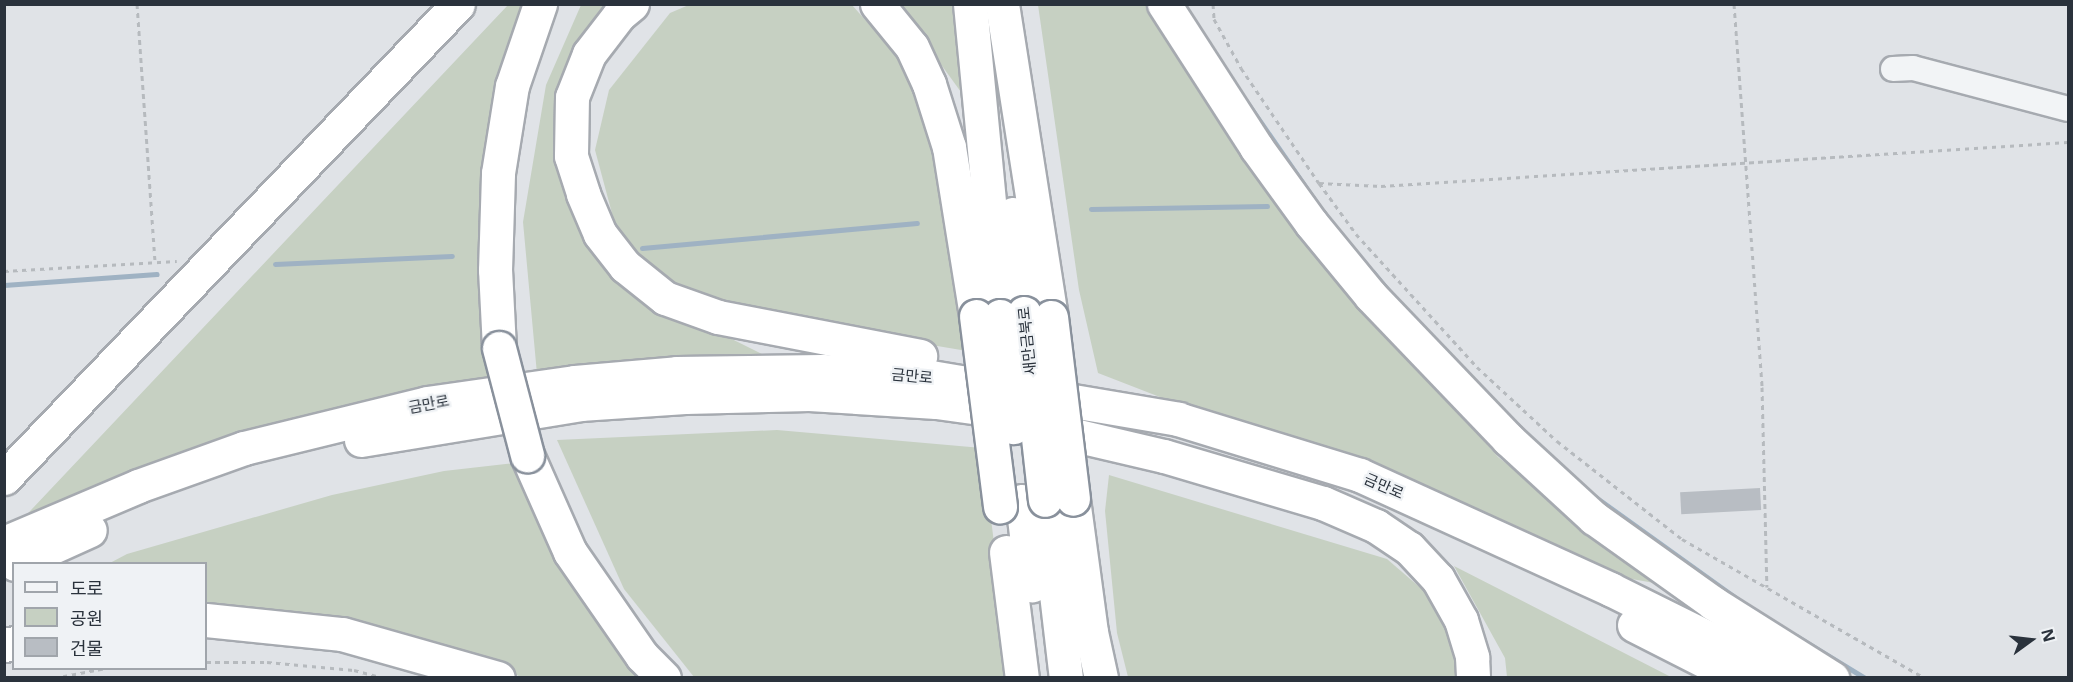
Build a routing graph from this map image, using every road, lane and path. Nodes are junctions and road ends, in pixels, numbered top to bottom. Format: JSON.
{"nodes":[{"id":1,"x":137,"y":4,"type":"edge"},
{"id":2,"x":458,"y":4,"type":"edge"},
{"id":3,"x":540,"y":4,"type":"edge"},
{"id":4,"x":632,"y":4,"type":"edge"},
{"id":5,"x":877,"y":4,"type":"edge"},
{"id":6,"x":970,"y":4,"type":"edge"},
{"id":7,"x":993,"y":4,"type":"edge"},
{"id":8,"x":1002,"y":4,"type":"edge"},
{"id":9,"x":1164,"y":4,"type":"edge"},
{"id":10,"x":1213,"y":4,"type":"edge"},
{"id":11,"x":1734,"y":4,"type":"edge"},
{"id":12,"x":1893,"y":69,"type":"dead end"},
{"id":13,"x":2068,"y":109,"type":"edge"},
{"id":14,"x":2068,"y":142,"type":"edge"},
{"id":15,"x":1744,"y":163,"type":"junction"},
{"id":16,"x":1319,"y":183,"type":"junction"},
{"id":17,"x":184,"y":260,"type":"dead end"},
{"id":18,"x":155,"y":264,"type":"junction"},
{"id":19,"x":4,"y":271,"type":"edge"},
{"id":20,"x":1013,"y":316,"type":"junction"},
{"id":21,"x":936,"y":402,"type":"junction"},
{"id":22,"x":1269,"y":445,"type":"junction"},
{"id":23,"x":4,"y":478,"type":"edge"},
{"id":24,"x":1035,"y":501,"type":"junction"},
{"id":25,"x":4,"y":543,"type":"edge"},
{"id":26,"x":19,"y":562,"type":"edge"},
{"id":27,"x":1767,"y":588,"type":"junction"},
{"id":28,"x":207,"y":621,"type":"edge"},
{"id":29,"x":207,"y":662,"type":"edge"},
{"id":30,"x":100,"y":670,"type":"edge"},
{"id":31,"x":54,"y":678,"type":"edge"},
{"id":32,"x":383,"y":678,"type":"edge"},
{"id":33,"x":498,"y":678,"type":"edge"},
{"id":34,"x":664,"y":678,"type":"edge"},
{"id":35,"x":1022,"y":678,"type":"edge"},
{"id":36,"x":1044,"y":678,"type":"edge"},
{"id":37,"x":1066,"y":678,"type":"edge"},
{"id":38,"x":1101,"y":678,"type":"edge"},
{"id":39,"x":1473,"y":678,"type":"edge"},
{"id":40,"x":1738,"y":678,"type":"edge"},
{"id":41,"x":1789,"y":678,"type":"edge"},
{"id":42,"x":1832,"y":678,"type":"edge"},
{"id":43,"x":1925,"y":678,"type":"edge"}],
"edges":[{"from":1,"to":18,"type":"path"},
{"from":2,"to":23,"type":"highway"},
{"from":3,"to":34,"type":"highway","bridge":true},
{"from":4,"to":22,"type":"highway"},
{"from":5,"to":20,"type":"highway"},
{"from":6,"to":20,"type":"highway","name":"새만금북로"},
{"from":7,"to":20,"type":"highway","name":"새만금북로"},
{"from":8,"to":20,"type":"highway"},
{"from":9,"to":42,"type":"highway"},
{"from":10,"to":16,"type":"path"},
{"from":11,"to":15,"type":"path"},
{"from":12,"to":13,"type":"lane"},
{"from":14,"to":15,"type":"path"},
{"from":15,"to":16,"type":"path"},
{"from":15,"to":27,"type":"path"},
{"from":16,"to":27,"type":"path"},
{"from":17,"to":18,"type":"path"},
{"from":18,"to":19,"type":"path"},
{"from":20,"to":24,"type":"highway","name":"새만금북로","bridge":true},
{"from":20,"to":24,"type":"highway","bridge":true},
{"from":21,"to":26,"type":"highway","name":"금만로"},
{"from":21,"to":39,"type":"highway"},
{"from":21,"to":40,"type":"highway","name":"금만로"},
{"from":22,"to":25,"type":"highway","name":"금만로"},
{"from":22,"to":41,"type":"highway","name":"금만로"},
{"from":24,"to":35,"type":"highway"},
{"from":24,"to":36,"type":"highway","name":"새만금북로"},
{"from":24,"to":37,"type":"highway","name":"새만금북로"},
{"from":24,"to":38,"type":"highway"},
{"from":27,"to":43,"type":"path"},
{"from":28,"to":33,"type":"highway"},
{"from":29,"to":32,"type":"path"},
{"from":30,"to":31,"type":"path"}]}
